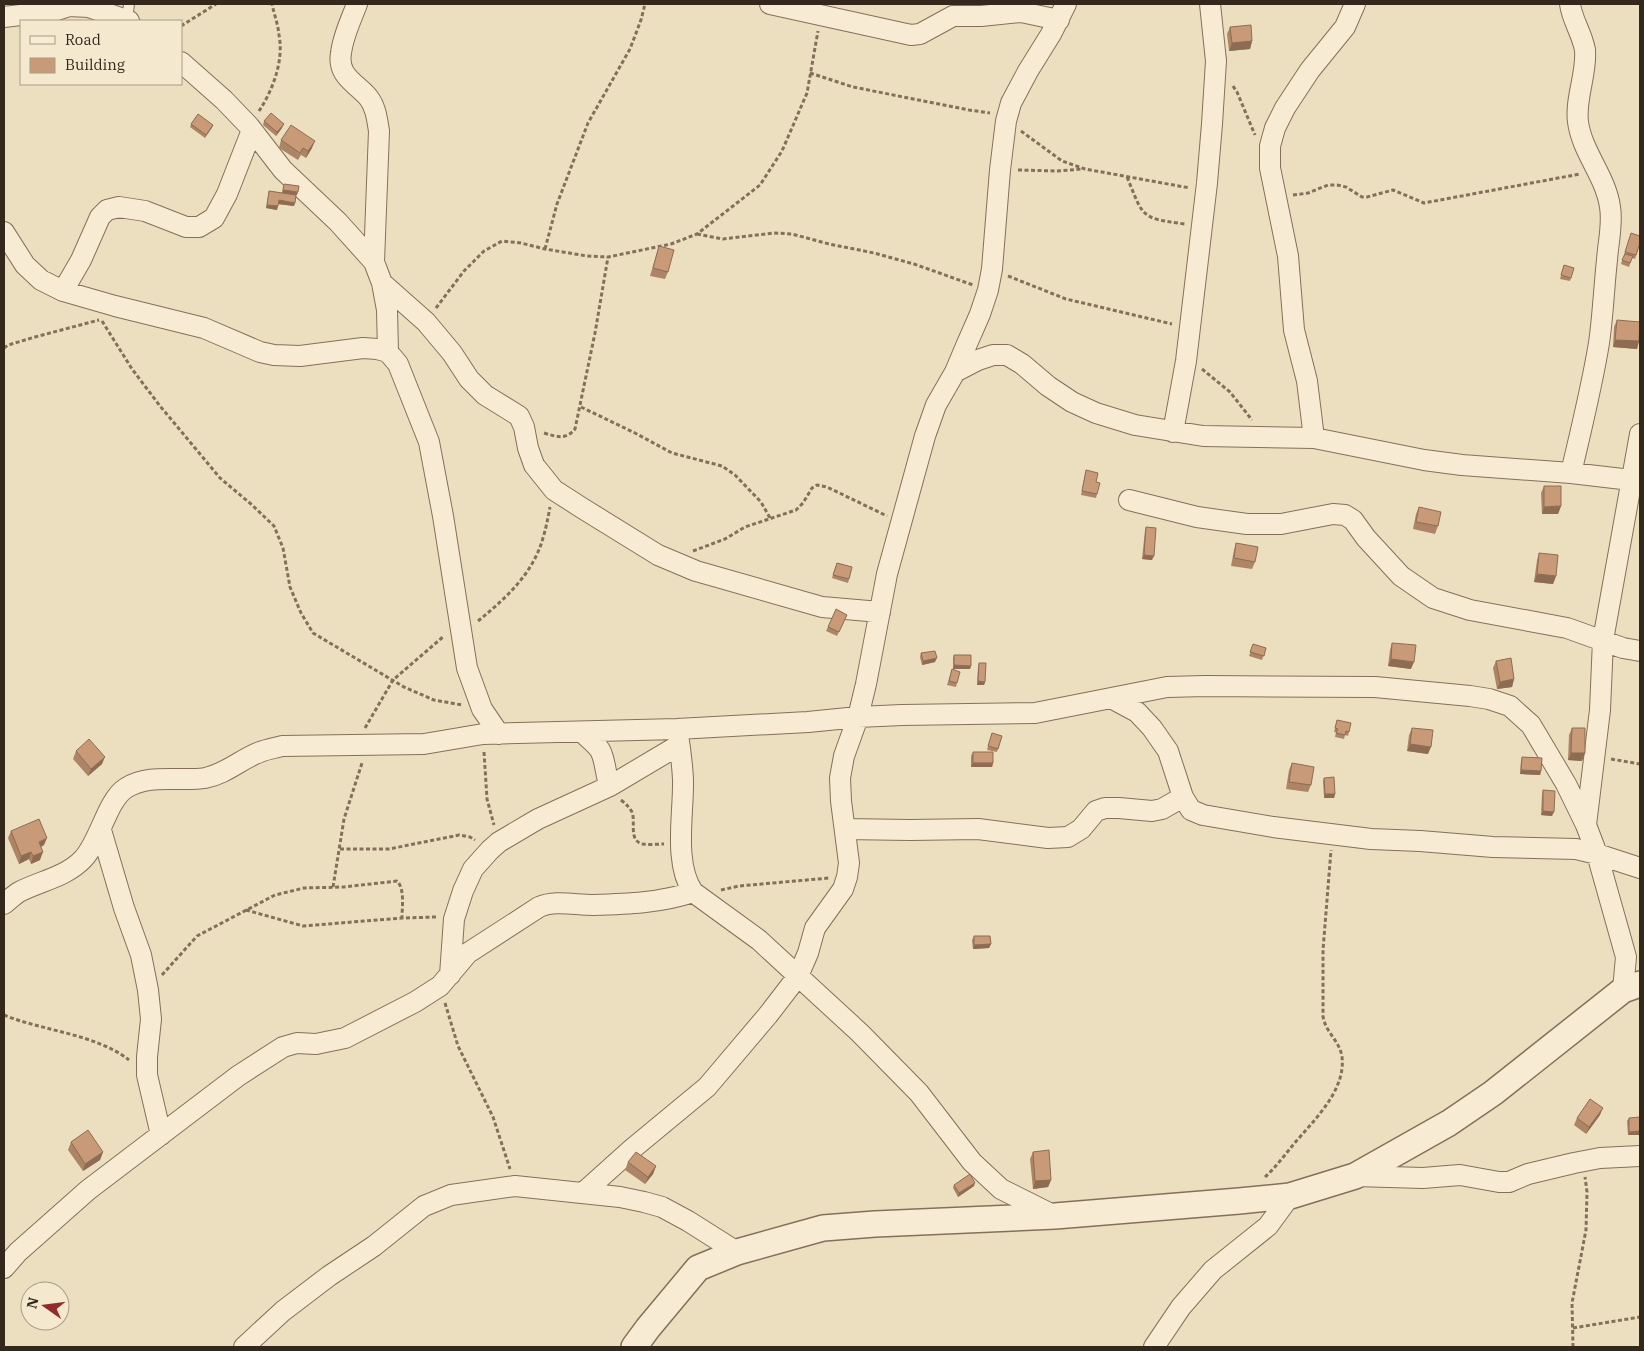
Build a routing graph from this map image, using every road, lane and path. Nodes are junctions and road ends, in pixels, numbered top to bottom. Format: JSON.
{"nodes":[{"id":1,"x":216,"y":4,"type":"edge"},
{"id":2,"x":272,"y":4,"type":"edge"},
{"id":3,"x":356,"y":4,"type":"edge"},
{"id":4,"x":645,"y":4,"type":"edge"},
{"id":5,"x":770,"y":4,"type":"edge"},
{"id":6,"x":1210,"y":4,"type":"edge"},
{"id":7,"x":1355,"y":4,"type":"edge"},
{"id":8,"x":1570,"y":4,"type":"edge"},
{"id":9,"x":1064,"y":9,"type":"edge"},
{"id":10,"x":128,"y":15,"type":"edge"},
{"id":11,"x":4,"y":16,"type":"edge"},
{"id":12,"x":820,"y":16,"type":"junction"},
{"id":13,"x":182,"y":25,"type":"edge"},
{"id":14,"x":1216,"y":61,"type":"junction"},
{"id":15,"x":182,"y":63,"type":"edge"},
{"id":16,"x":810,"y":73,"type":"junction"},
{"id":17,"x":1007,"y":118,"type":"junction"},
{"id":18,"x":251,"y":128,"type":"junction"},
{"id":19,"x":1255,"y":137,"type":"dead end"},
{"id":20,"x":1085,"y":169,"type":"junction"},
{"id":21,"x":1000,"y":170,"type":"junction"},
{"id":22,"x":1598,"y":172,"type":"junction"},
{"id":23,"x":1127,"y":177,"type":"junction"},
{"id":24,"x":1206,"y":191,"type":"junction"},
{"id":25,"x":1276,"y":197,"type":"junction"},
{"id":26,"x":1201,"y":227,"type":"junction"},
{"id":27,"x":4,"y":232,"type":"edge"},
{"id":28,"x":697,"y":234,"type":"junction"},
{"id":29,"x":545,"y":249,"type":"junction"},
{"id":30,"x":608,"y":257,"type":"junction"},
{"id":31,"x":374,"y":262,"type":"junction"},
{"id":32,"x":992,"y":269,"type":"junction"},
{"id":33,"x":382,"y":283,"type":"junction"},
{"id":34,"x":988,"y":290,"type":"junction"},
{"id":35,"x":63,"y":291,"type":"junction"},
{"id":36,"x":87,"y":298,"type":"junction"},
{"id":37,"x":101,"y":320,"type":"junction"},
{"id":38,"x":426,"y":322,"type":"junction"},
{"id":39,"x":1188,"y":328,"type":"junction"},
{"id":40,"x":4,"y":348,"type":"edge"},
{"id":41,"x":388,"y":352,"type":"junction"},
{"id":42,"x":1186,"y":361,"type":"junction"},
{"id":43,"x":955,"y":372,"type":"junction"},
{"id":44,"x":580,"y":407,"type":"junction"},
{"id":45,"x":524,"y":426,"type":"junction"},
{"id":46,"x":1173,"y":432,"type":"junction"},
{"id":47,"x":1640,"y":434,"type":"edge"},
{"id":48,"x":1266,"y":438,"type":"junction"},
{"id":49,"x":1314,"y":438,"type":"junction"},
{"id":50,"x":1571,"y":473,"type":"junction"},
{"id":51,"x":1631,"y":480,"type":"junction"},
{"id":52,"x":554,"y":490,"type":"junction"},
{"id":53,"x":1129,"y":500,"type":"dead end"},
{"id":54,"x":770,"y":518,"type":"junction"},
{"id":55,"x":902,"y":524,"type":"junction"},
{"id":56,"x":688,"y":552,"type":"dead end"},
{"id":57,"x":880,"y":612,"type":"junction"},
{"id":58,"x":461,"y":628,"type":"junction"},
{"id":59,"x":1603,"y":640,"type":"junction"},
{"id":60,"x":1640,"y":651,"type":"edge"},
{"id":61,"x":393,"y":680,"type":"junction"},
{"id":62,"x":1111,"y":698,"type":"junction"},
{"id":63,"x":482,"y":709,"type":"junction"},
{"id":64,"x":858,"y":716,"type":"junction"},
{"id":65,"x":582,"y":732,"type":"junction"},
{"id":66,"x":491,"y":734,"type":"junction"},
{"id":67,"x":678,"y":737,"type":"junction"},
{"id":68,"x":361,"y":746,"type":"junction"},
{"id":69,"x":1594,"y":756,"type":"junction"},
{"id":70,"x":1640,"y":764,"type":"edge"},
{"id":71,"x":612,"y":785,"type":"junction"},
{"id":72,"x":1183,"y":798,"type":"junction"},
{"id":73,"x":1586,"y":825,"type":"junction"},
{"id":74,"x":845,"y":829,"type":"junction"},
{"id":75,"x":101,"y":830,"type":"junction"},
{"id":76,"x":1332,"y":834,"type":"junction"},
{"id":77,"x":681,"y":845,"type":"junction"},
{"id":78,"x":495,"y":846,"type":"junction"},
{"id":79,"x":340,"y":849,"type":"junction"},
{"id":80,"x":1597,"y":854,"type":"junction"},
{"id":81,"x":1640,"y":868,"type":"edge"},
{"id":82,"x":847,"y":877,"type":"junction"},
{"id":83,"x":333,"y":887,"type":"junction"},
{"id":84,"x":695,"y":894,"type":"junction"},
{"id":85,"x":4,"y":904,"type":"edge"},
{"id":86,"x":246,"y":910,"type":"junction"},
{"id":87,"x":402,"y":918,"type":"junction"},
{"id":88,"x":454,"y":919,"type":"junction"},
{"id":89,"x":798,"y":976,"type":"junction"},
{"id":90,"x":445,"y":980,"type":"junction"},
{"id":91,"x":1632,"y":987,"type":"edge"},
{"id":92,"x":148,"y":990,"type":"junction"},
{"id":93,"x":4,"y":1015,"type":"edge"},
{"id":94,"x":147,"y":1075,"type":"junction"},
{"id":95,"x":161,"y":1134,"type":"junction"},
{"id":96,"x":1640,"y":1156,"type":"edge"},
{"id":97,"x":1574,"y":1163,"type":"junction"},
{"id":98,"x":1354,"y":1176,"type":"junction"},
{"id":99,"x":1262,"y":1180,"type":"dead end"},
{"id":100,"x":516,"y":1186,"type":"junction"},
{"id":101,"x":583,"y":1193,"type":"junction"},
{"id":102,"x":1290,"y":1196,"type":"junction"},
{"id":103,"x":1055,"y":1216,"type":"junction"},
{"id":104,"x":737,"y":1252,"type":"junction"},
{"id":105,"x":4,"y":1268,"type":"edge"},
{"id":106,"x":1640,"y":1317,"type":"edge"},
{"id":107,"x":1573,"y":1328,"type":"junction"},
{"id":108,"x":244,"y":1347,"type":"edge"},
{"id":109,"x":634,"y":1347,"type":"edge"},
{"id":110,"x":1154,"y":1347,"type":"edge"},
{"id":111,"x":1573,"y":1347,"type":"edge"}],
"edges":[{"from":1,"to":13,"type":"path"},
{"from":2,"to":18,"type":"path"},
{"from":3,"to":31,"type":"street"},
{"from":4,"to":29,"type":"path"},
{"from":5,"to":12,"type":"street"},
{"from":6,"to":14,"type":"street"},
{"from":7,"to":25,"type":"street"},
{"from":8,"to":22,"type":"street"},
{"from":9,"to":12,"type":"street"},
{"from":9,"to":17,"type":"street"},
{"from":10,"to":11,"type":"street"},
{"from":12,"to":16,"type":"path"},
{"from":14,"to":19,"type":"path"},
{"from":14,"to":24,"type":"street"},
{"from":15,"to":18,"type":"street"},
{"from":16,"to":17,"type":"path"},
{"from":16,"to":28,"type":"path"},
{"from":17,"to":20,"type":"path"},
{"from":17,"to":21,"type":"street"},
{"from":18,"to":31,"type":"street"},
{"from":18,"to":35,"type":"street"},
{"from":20,"to":21,"type":"path"},
{"from":20,"to":23,"type":"path"},
{"from":21,"to":32,"type":"street"},
{"from":22,"to":25,"type":"path"},
{"from":22,"to":50,"type":"street"},
{"from":23,"to":24,"type":"path"},
{"from":23,"to":26,"type":"path"},
{"from":24,"to":26,"type":"street"},
{"from":25,"to":49,"type":"street"},
{"from":26,"to":39,"type":"street"},
{"from":27,"to":35,"type":"street"},
{"from":28,"to":30,"type":"path"},
{"from":28,"to":34,"type":"path"},
{"from":29,"to":30,"type":"path"},
{"from":29,"to":38,"type":"path"},
{"from":30,"to":44,"type":"path"},
{"from":31,"to":33,"type":"street"},
{"from":32,"to":34,"type":"street"},
{"from":32,"to":39,"type":"path"},
{"from":33,"to":38,"type":"street"},
{"from":33,"to":41,"type":"street"},
{"from":34,"to":43,"type":"street"},
{"from":35,"to":36,"type":"street"},
{"from":36,"to":37,"type":"path"},
{"from":36,"to":41,"type":"street"},
{"from":37,"to":40,"type":"path"},
{"from":37,"to":61,"type":"path"},
{"from":38,"to":45,"type":"street"},
{"from":39,"to":42,"type":"street"},
{"from":41,"to":58,"type":"street"},
{"from":42,"to":46,"type":"street"},
{"from":42,"to":48,"type":"path"},
{"from":43,"to":46,"type":"street"},
{"from":43,"to":55,"type":"street"},
{"from":44,"to":45,"type":"path"},
{"from":44,"to":54,"type":"path"},
{"from":45,"to":52,"type":"street"},
{"from":46,"to":48,"type":"street"},
{"from":47,"to":51,"type":"street"},
{"from":48,"to":49,"type":"street"},
{"from":49,"to":50,"type":"street"},
{"from":50,"to":51,"type":"street"},
{"from":51,"to":59,"type":"street"},
{"from":52,"to":57,"type":"street"},
{"from":52,"to":58,"type":"path"},
{"from":53,"to":59,"type":"street"},
{"from":54,"to":55,"type":"path"},
{"from":54,"to":56,"type":"path"},
{"from":55,"to":57,"type":"street"},
{"from":57,"to":64,"type":"street"},
{"from":58,"to":61,"type":"path"},
{"from":58,"to":63,"type":"street"},
{"from":59,"to":60,"type":"street"},
{"from":59,"to":69,"type":"street"},
{"from":61,"to":63,"type":"path"},
{"from":61,"to":68,"type":"path"},
{"from":62,"to":64,"type":"street"},
{"from":62,"to":72,"type":"street"},
{"from":62,"to":73,"type":"street"},
{"from":63,"to":66,"type":"street"},
{"from":64,"to":67,"type":"street"},
{"from":64,"to":74,"type":"street"},
{"from":65,"to":66,"type":"street"},
{"from":65,"to":67,"type":"street"},
{"from":65,"to":71,"type":"street"},
{"from":66,"to":68,"type":"street"},
{"from":66,"to":78,"type":"path"},
{"from":67,"to":71,"type":"street"},
{"from":67,"to":77,"type":"street"},
{"from":68,"to":75,"type":"street"},
{"from":68,"to":79,"type":"path"},
{"from":69,"to":70,"type":"path"},
{"from":69,"to":73,"type":"street"},
{"from":71,"to":77,"type":"path"},
{"from":71,"to":78,"type":"street"},
{"from":72,"to":74,"type":"street"},
{"from":72,"to":76,"type":"street"},
{"from":73,"to":80,"type":"street"},
{"from":74,"to":82,"type":"street"},
{"from":75,"to":85,"type":"street"},
{"from":75,"to":92,"type":"street"},
{"from":76,"to":80,"type":"street"},
{"from":76,"to":99,"type":"path"},
{"from":77,"to":84,"type":"street"},
{"from":78,"to":79,"type":"path"},
{"from":78,"to":88,"type":"street"},
{"from":79,"to":83,"type":"path"},
{"from":80,"to":81,"type":"street"},
{"from":80,"to":91,"type":"street"},
{"from":82,"to":84,"type":"path"},
{"from":82,"to":89,"type":"street"},
{"from":83,"to":86,"type":"path"},
{"from":83,"to":87,"type":"path"},
{"from":84,"to":89,"type":"street"},
{"from":84,"to":90,"type":"street"},
{"from":86,"to":87,"type":"path"},
{"from":86,"to":92,"type":"path"},
{"from":87,"to":88,"type":"path"},
{"from":88,"to":90,"type":"street"},
{"from":89,"to":101,"type":"street"},
{"from":89,"to":103,"type":"street"},
{"from":90,"to":95,"type":"street"},
{"from":90,"to":100,"type":"path"},
{"from":91,"to":98,"type":"street"},
{"from":92,"to":94,"type":"street"},
{"from":93,"to":94,"type":"path"},
{"from":94,"to":95,"type":"street"},
{"from":95,"to":105,"type":"street"},
{"from":96,"to":97,"type":"street"},
{"from":97,"to":98,"type":"street"},
{"from":97,"to":107,"type":"path"},
{"from":98,"to":102,"type":"street"},
{"from":100,"to":101,"type":"street"},
{"from":100,"to":108,"type":"street"},
{"from":101,"to":104,"type":"street"},
{"from":102,"to":103,"type":"street"},
{"from":102,"to":110,"type":"street"},
{"from":103,"to":104,"type":"street"},
{"from":104,"to":109,"type":"street"},
{"from":106,"to":107,"type":"path"},
{"from":107,"to":111,"type":"path"}]}
